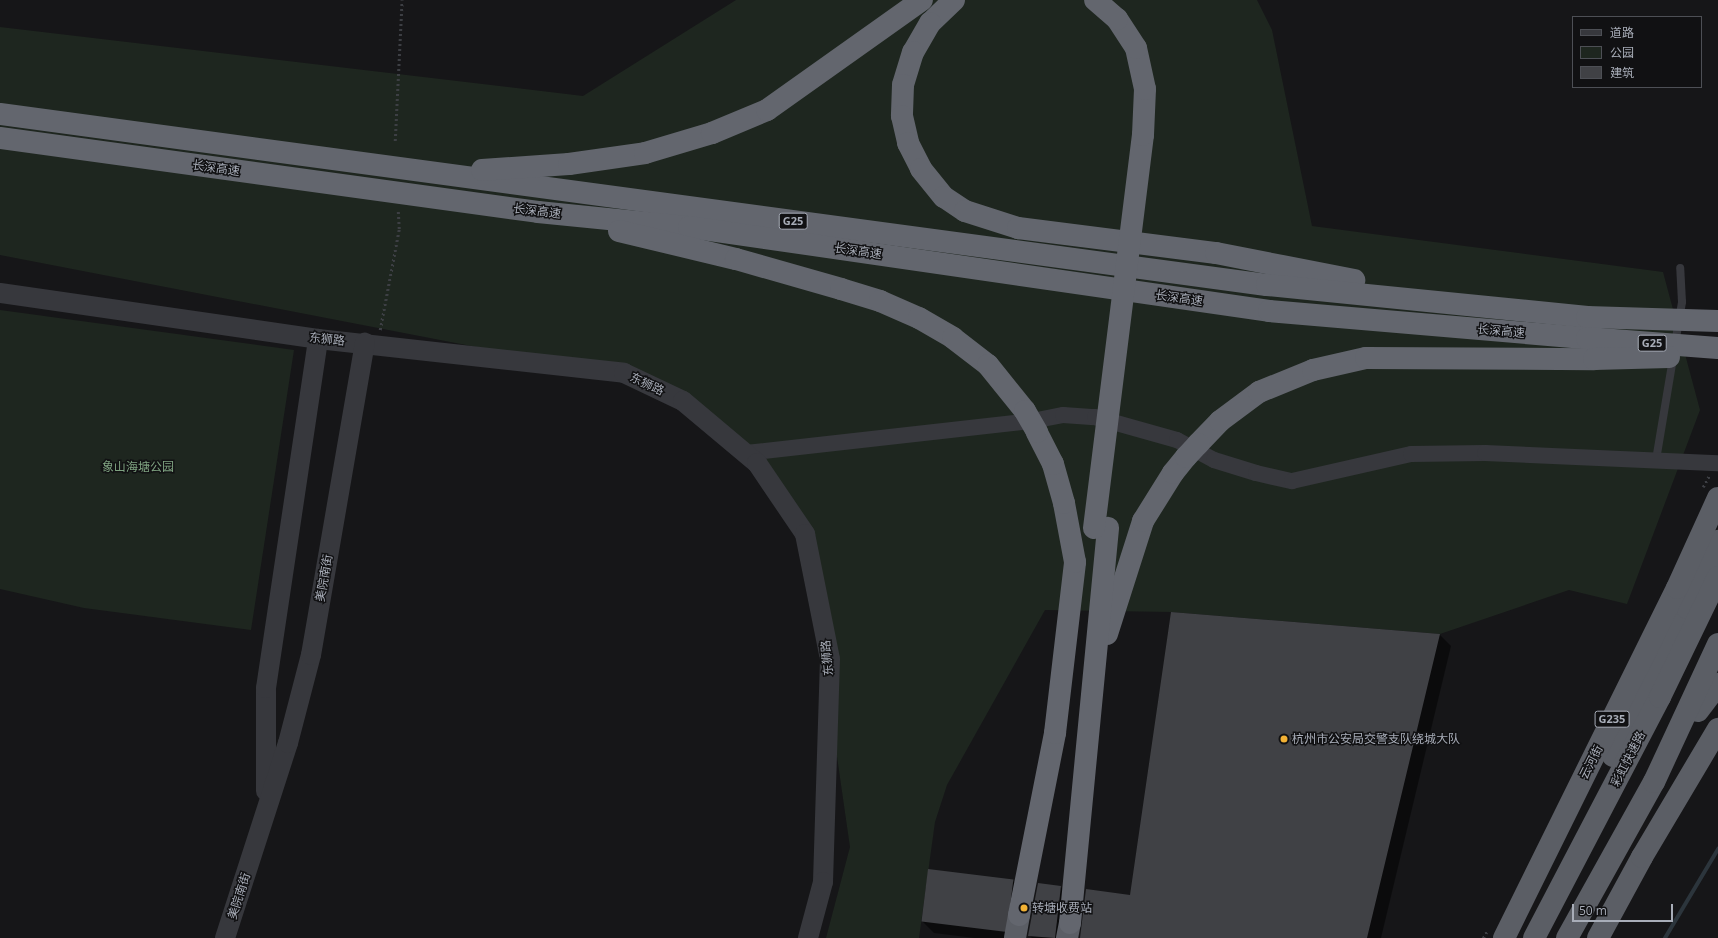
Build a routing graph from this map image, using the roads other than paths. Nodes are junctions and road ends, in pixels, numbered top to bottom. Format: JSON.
{"nodes":[{"id":1,"x":922,"y":0,"type":"edge"},
{"id":2,"x":954,"y":0,"type":"edge"},
{"id":3,"x":1095,"y":0,"type":"edge"},
{"id":4,"x":1112,"y":0,"type":"edge"},
{"id":5,"x":0,"y":114,"type":"edge"},
{"id":6,"x":0,"y":138,"type":"edge"},
{"id":7,"x":437,"y":174,"type":"junction"},
{"id":8,"x":538,"y":212,"type":"junction"},
{"id":9,"x":1680,"y":268,"type":"dead end"},
{"id":10,"x":0,"y":293,"type":"edge"},
{"id":11,"x":1469,"y":303,"type":"junction"},
{"id":12,"x":1718,"y":321,"type":"edge"},
{"id":13,"x":1587,"y":328,"type":"junction"},
{"id":14,"x":318,"y":339,"type":"junction"},
{"id":15,"x":371,"y":344,"type":"junction"},
{"id":16,"x":1718,"y":348,"type":"edge"},
{"id":17,"x":1718,"y":356,"type":"edge"},
{"id":18,"x":746,"y":454,"type":"junction"},
{"id":19,"x":1656,"y":460,"type":"junction"},
{"id":20,"x":1718,"y":463,"type":"edge"},
{"id":21,"x":1718,"y":498,"type":"edge"},
{"id":22,"x":1101,"y":528,"type":"junction"},
{"id":23,"x":1718,"y":541,"type":"edge"},
{"id":24,"x":1718,"y":578,"type":"edge"},
{"id":25,"x":1718,"y":644,"type":"edge"},
{"id":26,"x":1718,"y":684,"type":"edge"},
{"id":27,"x":1091,"y":687,"type":"junction"},
{"id":28,"x":1718,"y":729,"type":"edge"},
{"id":29,"x":1055,"y":733,"type":"junction"},
{"id":30,"x":1673,"y":744,"type":"junction"},
{"id":31,"x":266,"y":808,"type":"junction"},
{"id":32,"x":1585,"y":843,"type":"junction"},
{"id":33,"x":1069,"y":930,"type":"edge"},
{"id":34,"x":225,"y":938,"type":"edge"},
{"id":35,"x":808,"y":938,"type":"edge"},
{"id":36,"x":1015,"y":938,"type":"edge"},
{"id":37,"x":1504,"y":938,"type":"edge"},
{"id":38,"x":1534,"y":938,"type":"edge"},
{"id":39,"x":1567,"y":938,"type":"edge"},
{"id":40,"x":1598,"y":938,"type":"edge"}],
"edges":[{"from":1,"to":7,"type":"highway"},
{"from":2,"to":11,"type":"highway"},
{"from":3,"to":22,"type":"highway","bridge":true},
{"from":4,"to":22,"type":"highway"},
{"from":5,"to":7,"type":"highway","name":"长深高速","number":"G25"},
{"from":6,"to":8,"type":"highway","name":"长深高速","number":"G25"},
{"from":7,"to":11,"type":"highway","name":"长深高速","number":"G25"},
{"from":8,"to":13,"type":"highway","name":"长深高速","number":"G25"},
{"from":8,"to":29,"type":"highway","bridge":true},
{"from":9,"to":19,"type":"lane"},
{"from":10,"to":14,"type":"street","name":"东狮路"},
{"from":11,"to":13,"type":"highway","name":"长深高速","number":"G25"},
{"from":12,"to":13,"type":"highway","name":"长深高速","number":"G25","bridge":true},
{"from":13,"to":16,"type":"highway","name":"长深高速","number":"G25","bridge":true},
{"from":14,"to":15,"type":"street","name":"东狮路"},
{"from":14,"to":31,"type":"street","name":"美院南街"},
{"from":15,"to":18,"type":"street","name":"东狮路"},
{"from":15,"to":31,"type":"street","name":"美院南街"},
{"from":17,"to":27,"type":"highway","bridge":true},
{"from":18,"to":19,"type":"street"},
{"from":18,"to":35,"type":"street","name":"东狮路"},
{"from":19,"to":20,"type":"street"},
{"from":21,"to":37,"type":"highway","name":"云河街","number":"G235"},
{"from":22,"to":27,"type":"highway"},
{"from":22,"to":29,"type":"highway"},
{"from":23,"to":32,"type":"highway"},
{"from":24,"to":32,"type":"highway","name":"彩虹快速路","number":"G235"},
{"from":25,"to":30,"type":"highway"},
{"from":26,"to":30,"type":"highway"},
{"from":27,"to":33,"type":"highway"},
{"from":28,"to":40,"type":"highway"},
{"from":29,"to":36,"type":"highway"},
{"from":30,"to":39,"type":"highway"},
{"from":31,"to":34,"type":"street","name":"美院南街"},
{"from":32,"to":38,"type":"highway","name":"彩虹快速路","number":"G235"}]}
